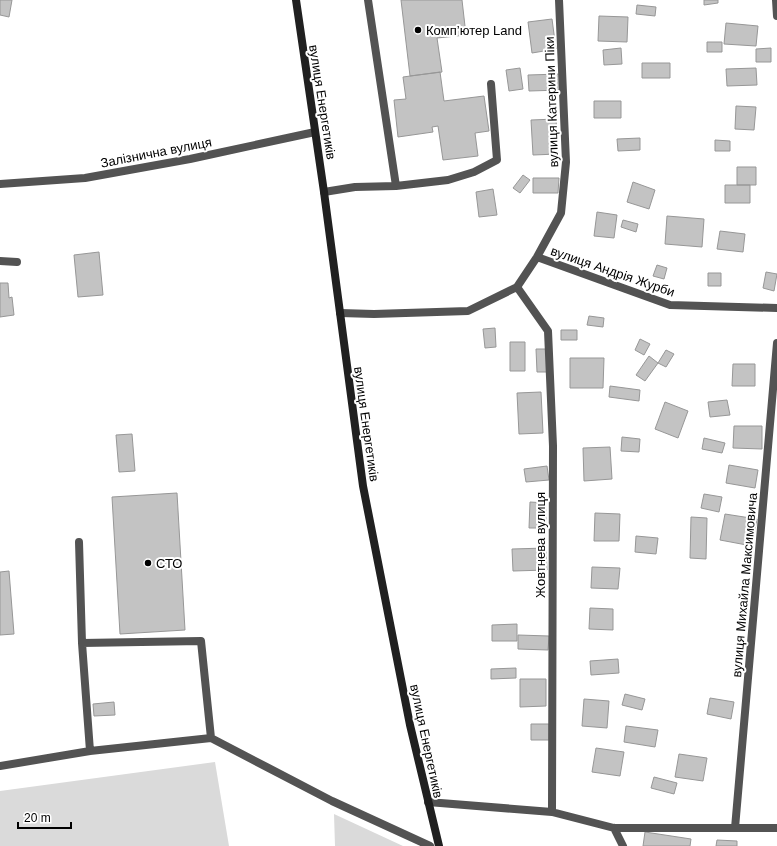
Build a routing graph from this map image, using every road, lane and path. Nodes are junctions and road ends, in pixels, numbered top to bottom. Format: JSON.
{"nodes":[{"id":1,"x":296,"y":0,"type":"edge"},
{"id":2,"x":368,"y":0,"type":"edge"},
{"id":3,"x":560,"y":0,"type":"edge"},
{"id":4,"x":776,"y":0,"type":"edge"},
{"id":5,"x":777,"y":16,"type":"edge"},
{"id":6,"x":491,"y":84,"type":"dead end"},
{"id":7,"x":315,"y":132,"type":"junction"},
{"id":8,"x":0,"y":184,"type":"edge"},
{"id":9,"x":396,"y":186,"type":"junction"},
{"id":10,"x":324,"y":192,"type":"junction"},
{"id":11,"x":537,"y":257,"type":"junction"},
{"id":12,"x":0,"y":261,"type":"edge"},
{"id":13,"x":17,"y":262,"type":"dead end"},
{"id":14,"x":517,"y":287,"type":"junction"},
{"id":15,"x":777,"y":308,"type":"edge"},
{"id":16,"x":340,"y":314,"type":"junction"},
{"id":17,"x":777,"y":343,"type":"edge"},
{"id":18,"x":79,"y":542,"type":"dead end"},
{"id":19,"x":82,"y":643,"type":"junction"},
{"id":20,"x":212,"y":738,"type":"junction"},
{"id":21,"x":90,"y":751,"type":"junction"},
{"id":22,"x":0,"y":766,"type":"edge"},
{"id":23,"x":428,"y":802,"type":"junction"},
{"id":24,"x":552,"y":812,"type":"junction"},
{"id":25,"x":614,"y":828,"type":"junction"},
{"id":26,"x":735,"y":828,"type":"junction"},
{"id":27,"x":777,"y":828,"type":"edge"},
{"id":28,"x":430,"y":846,"type":"edge"},
{"id":29,"x":439,"y":846,"type":"edge"},
{"id":30,"x":623,"y":846,"type":"edge"}],
"edges":[{"from":1,"to":7,"type":"main road","name":"вулиця Енергетиків"},
{"from":2,"to":9,"type":"street"},
{"from":3,"to":11,"type":"street","name":"вулиця Катерини Піки"},
{"from":4,"to":5,"type":"street"},
{"from":6,"to":9,"type":"street"},
{"from":7,"to":8,"type":"street","name":"Залізнична вулиця"},
{"from":7,"to":10,"type":"main road","name":"вулиця Енергетиків"},
{"from":9,"to":10,"type":"street"},
{"from":10,"to":16,"type":"main road","name":"вулиця Енергетиків"},
{"from":11,"to":14,"type":"street","name":"вулиця Катерини Піки"},
{"from":11,"to":15,"type":"street","name":"вулиця Андрія Журби"},
{"from":12,"to":13,"type":"street"},
{"from":14,"to":16,"type":"street"},
{"from":14,"to":24,"type":"street","name":"Жовтнева вулиця"},
{"from":16,"to":23,"type":"main road","name":"вулиця Енергетиків"},
{"from":17,"to":26,"type":"street","name":"вулиця Михайла Максимовича"},
{"from":18,"to":19,"type":"street"},
{"from":19,"to":20,"type":"street"},
{"from":19,"to":21,"type":"street"},
{"from":20,"to":21,"type":"street"},
{"from":20,"to":28,"type":"street"},
{"from":21,"to":22,"type":"street"},
{"from":23,"to":24,"type":"street"},
{"from":23,"to":29,"type":"main road","name":"вулиця Енергетиків"},
{"from":24,"to":25,"type":"street"},
{"from":25,"to":26,"type":"street"},
{"from":25,"to":30,"type":"street"},
{"from":26,"to":27,"type":"street"}]}
